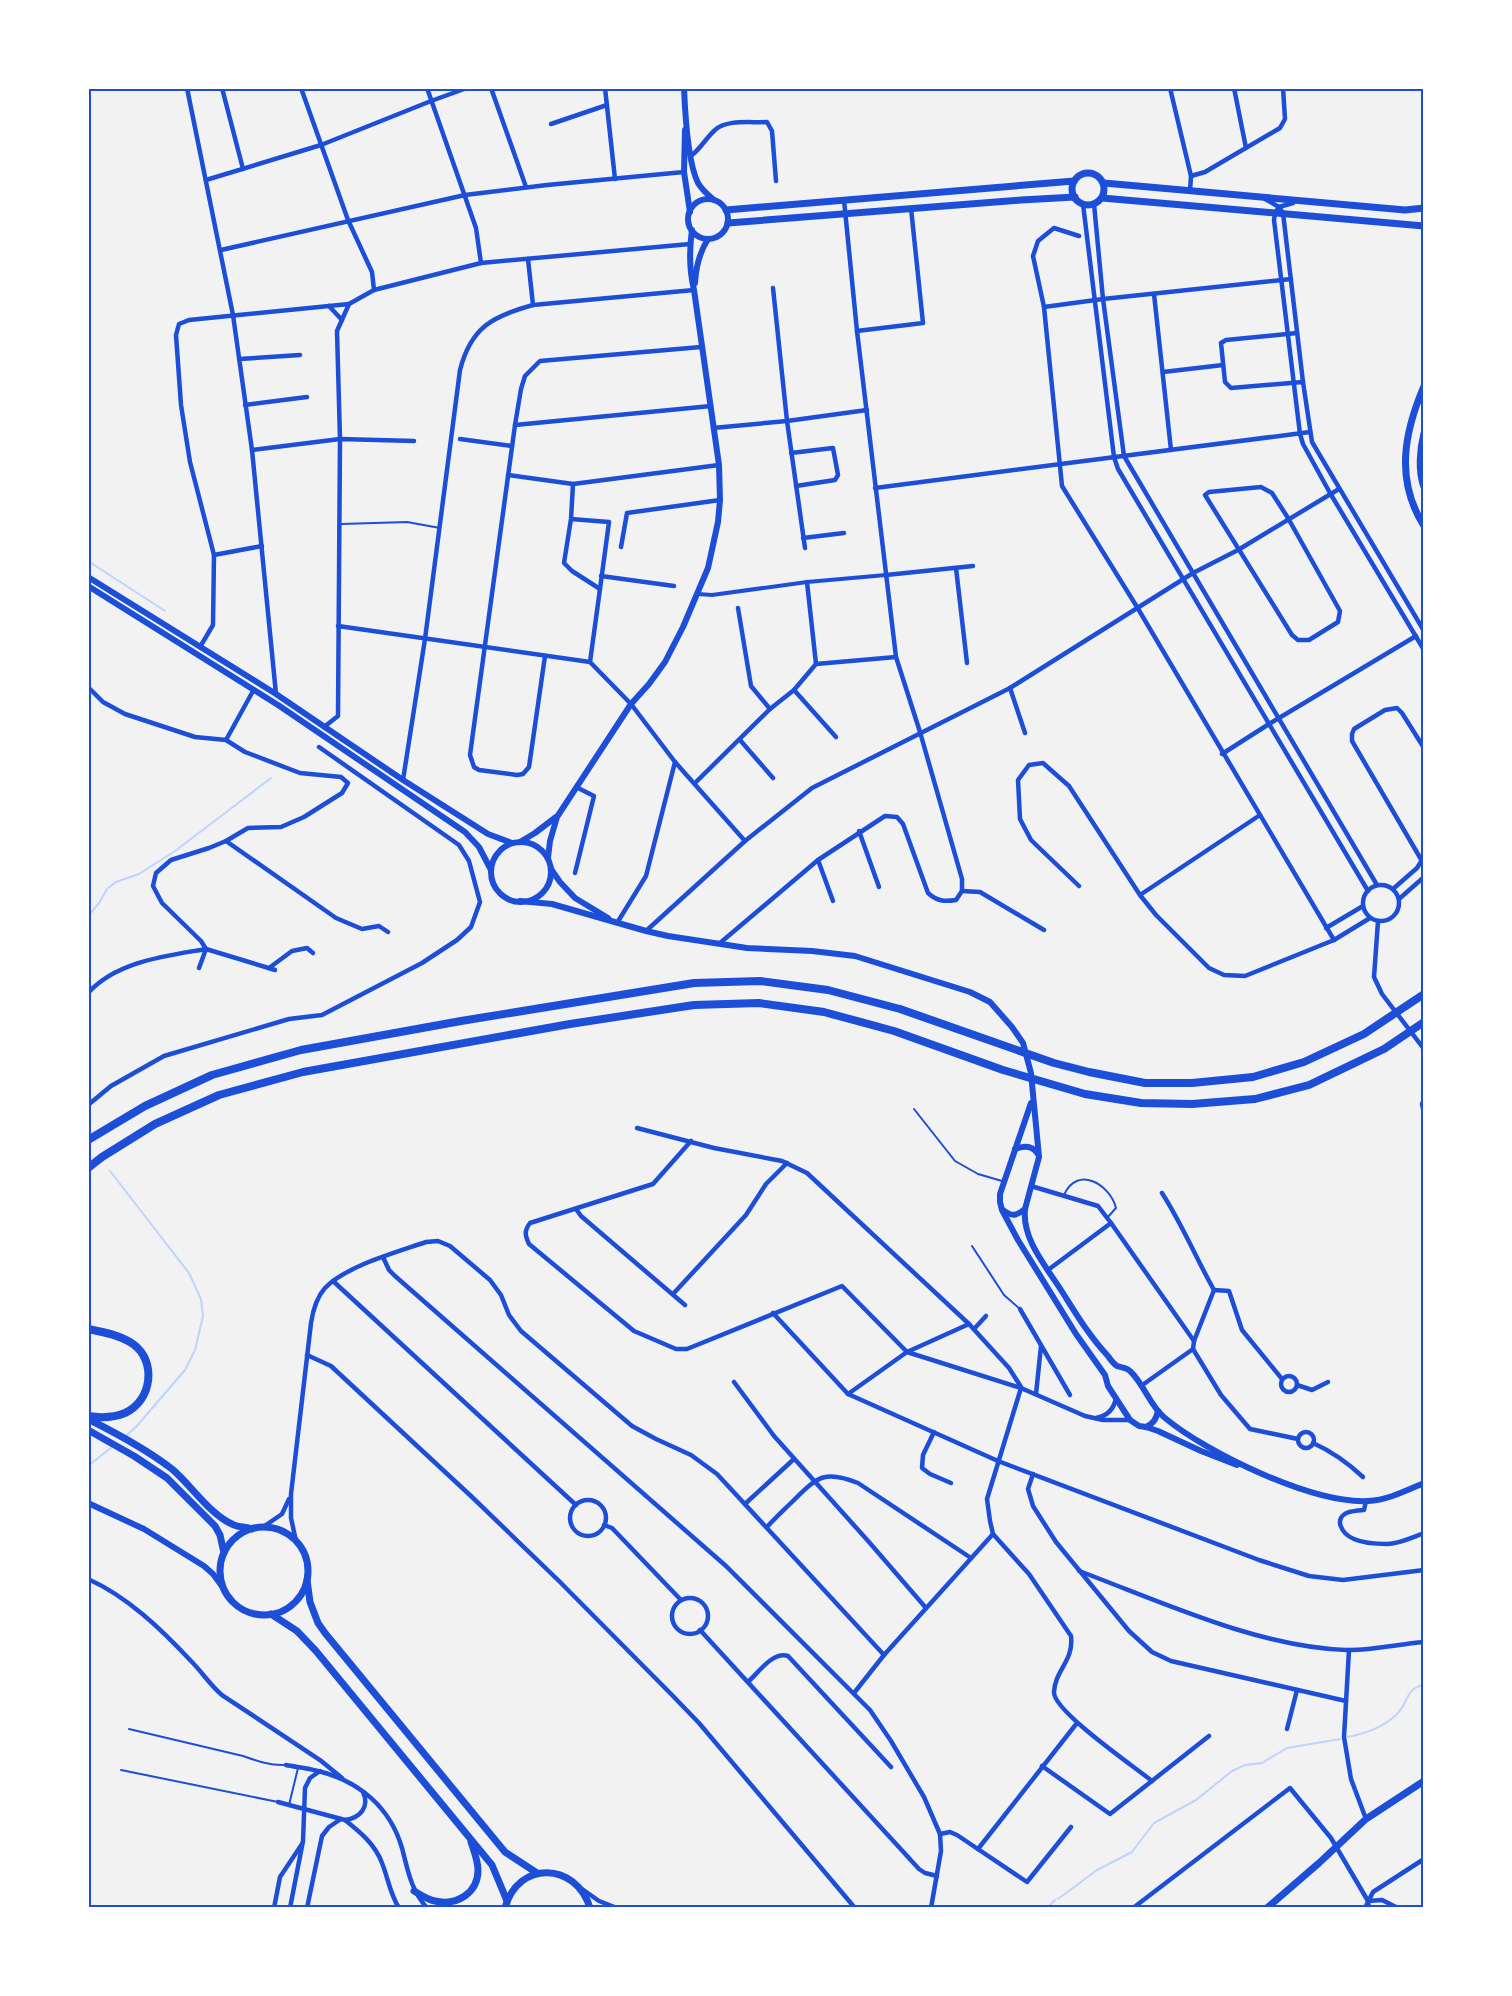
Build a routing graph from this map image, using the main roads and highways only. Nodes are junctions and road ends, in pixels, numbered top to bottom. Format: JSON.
{"nodes":[{"id":1,"x":1074,"y":181,"type":"junction"},
{"id":2,"x":1104,"y":183,"type":"junction"},
{"id":3,"x":1190,"y":191,"type":"junction"},
{"id":4,"x":1075,"y":197,"type":"junction"},
{"id":5,"x":1102,"y":198,"type":"junction"},
{"id":6,"x":1189,"y":205,"type":"junction"},
{"id":7,"x":1424,"y":208,"type":"edge"},
{"id":8,"x":726,"y":210,"type":"road end"},
{"id":9,"x":728,"y":223,"type":"road end"},
{"id":10,"x":1424,"y":226,"type":"edge"},
{"id":11,"x":1424,"y":386,"type":"edge"},
{"id":12,"x":1424,"y":433,"type":"edge"},
{"id":13,"x":1424,"y":488,"type":"edge"},
{"id":14,"x":1424,"y":526,"type":"edge"},
{"id":15,"x":1424,"y":994,"type":"edge"},
{"id":16,"x":1424,"y":1023,"type":"edge"},
{"id":17,"x":89,"y":1140,"type":"edge"},
{"id":18,"x":88,"y":1168,"type":"edge"},
{"id":19,"x":88,"y":1329,"type":"edge"},
{"id":20,"x":88,"y":1417,"type":"edge"},
{"id":21,"x":88,"y":1430,"type":"edge"},
{"id":22,"x":252,"y":1528,"type":"junction"},
{"id":23,"x":224,"y":1553,"type":"junction"},
{"id":24,"x":307,"y":1580,"type":"junction"},
{"id":25,"x":271,"y":1614,"type":"junction"},
{"id":26,"x":1424,"y":1781,"type":"edge"},
{"id":27,"x":470,"y":1840,"type":"junction"},
{"id":28,"x":537,"y":1874,"type":"junction"},
{"id":29,"x":414,"y":1891,"type":"road end"},
{"id":30,"x":506,"y":1904,"type":"edge"},
{"id":31,"x":590,"y":1908,"type":"edge"},
{"id":32,"x":1267,"y":1908,"type":"edge"}],
"edges":[{"from":1,"to":2,"type":"main road"},
{"from":1,"to":4,"type":"main road"},
{"from":1,"to":8,"type":"main road"},
{"from":2,"to":3,"type":"main road"},
{"from":2,"to":5,"type":"main road"},
{"from":3,"to":6,"type":"main road"},
{"from":3,"to":7,"type":"main road"},
{"from":4,"to":5,"type":"main road"},
{"from":4,"to":9,"type":"main road"},
{"from":5,"to":6,"type":"main road"},
{"from":6,"to":10,"type":"main road"},
{"from":11,"to":14,"type":"main road"},
{"from":12,"to":13,"type":"main road"},
{"from":15,"to":17,"type":"highway"},
{"from":16,"to":18,"type":"highway"},
{"from":19,"to":20,"type":"highway"},
{"from":20,"to":22,"type":"main road"},
{"from":21,"to":23,"type":"main road"},
{"from":22,"to":23,"type":"main road"},
{"from":22,"to":24,"type":"main road"},
{"from":23,"to":25,"type":"main road"},
{"from":24,"to":25,"type":"main road"},
{"from":24,"to":28,"type":"main road"},
{"from":25,"to":27,"type":"main road"},
{"from":26,"to":32,"type":"main road"},
{"from":27,"to":29,"type":"main road"},
{"from":27,"to":30,"type":"main road"},
{"from":28,"to":30,"type":"main road"},
{"from":28,"to":31,"type":"main road"}]}
